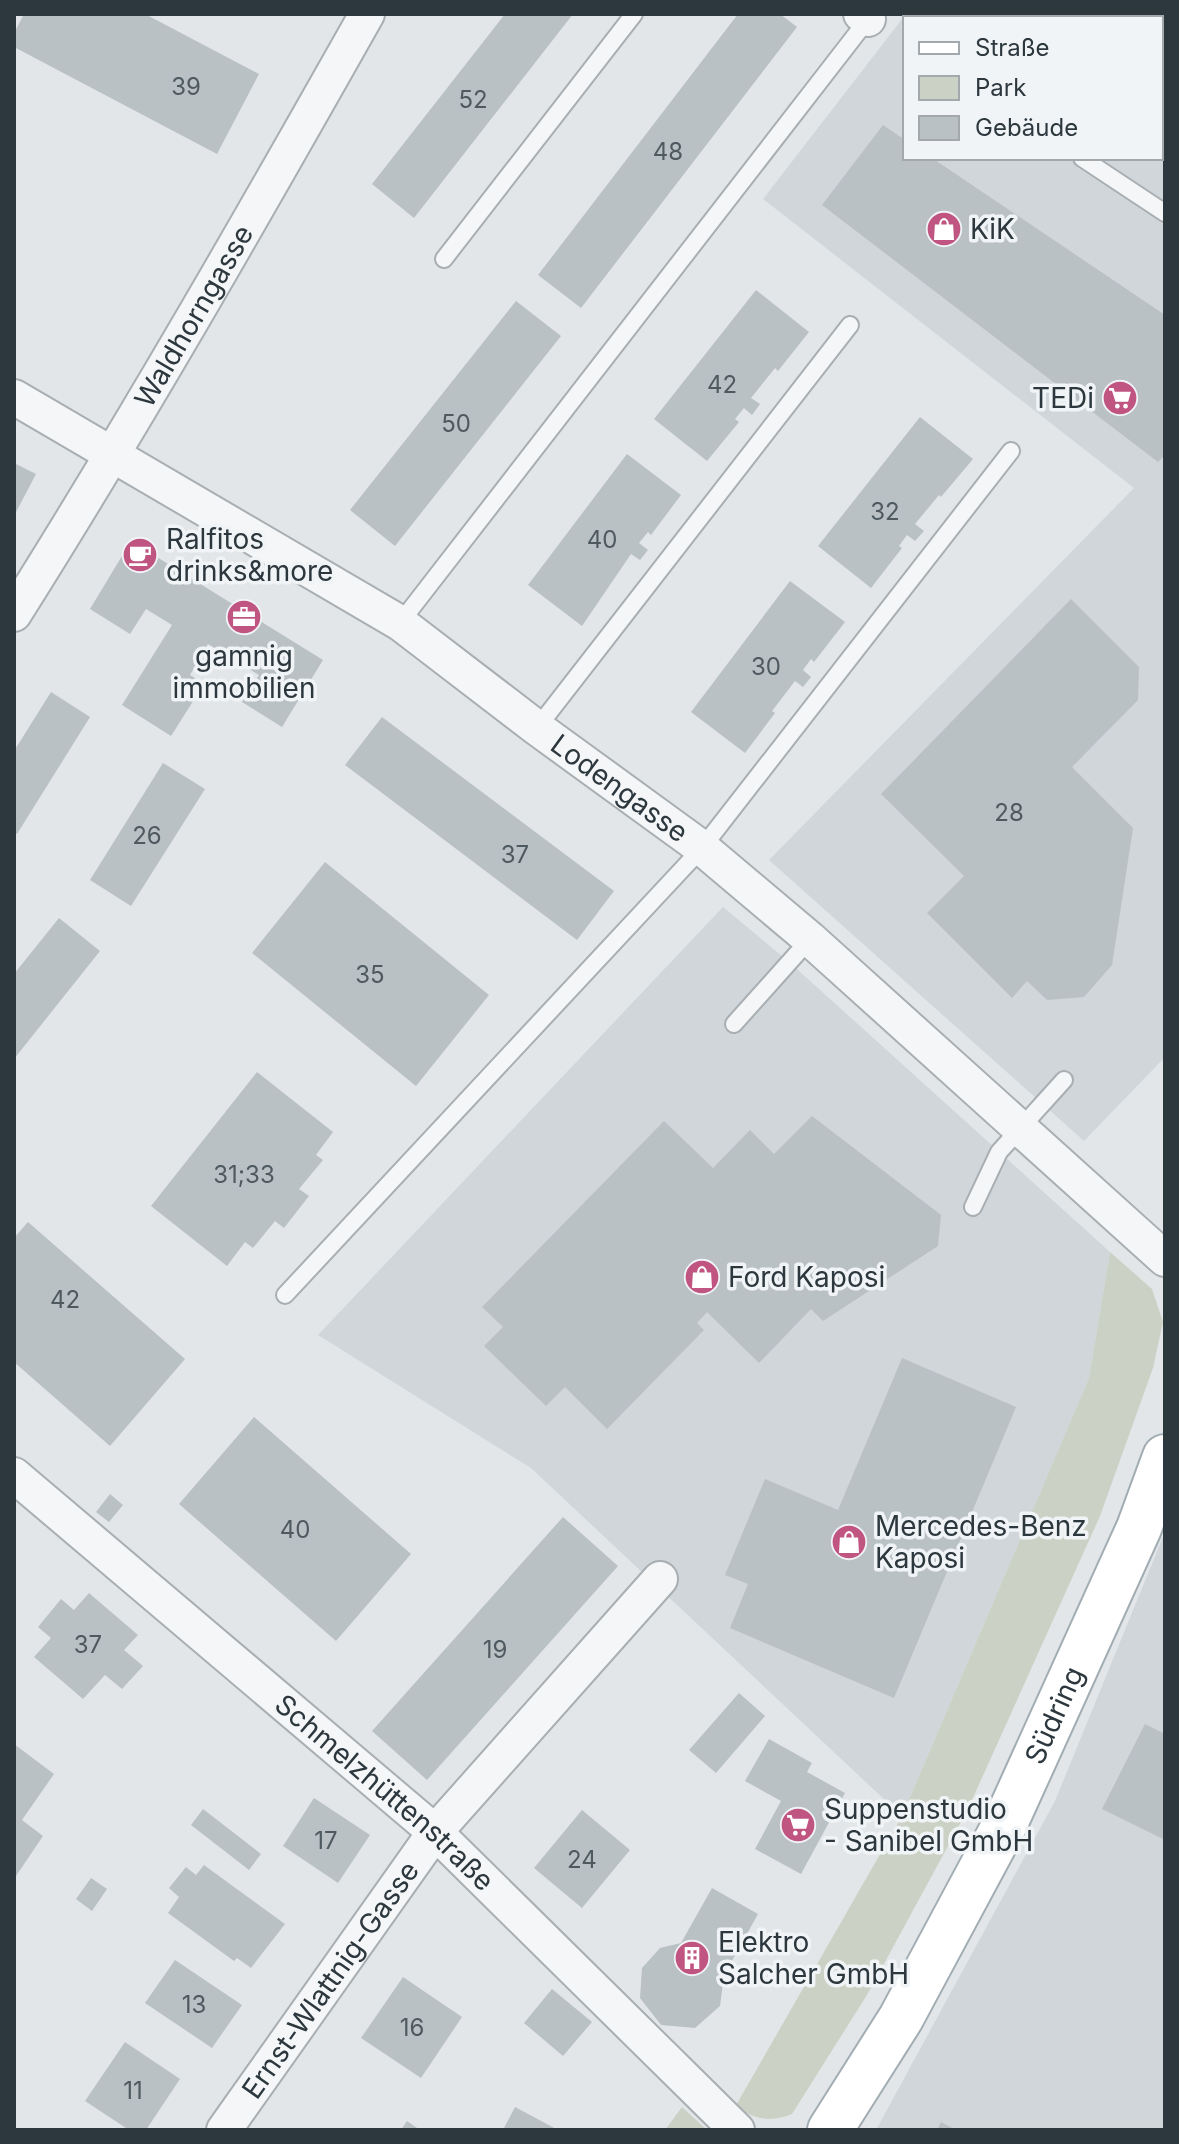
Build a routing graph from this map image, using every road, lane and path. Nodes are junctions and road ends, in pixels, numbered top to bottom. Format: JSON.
{"nodes":[{"id":1,"x":367,"y":14,"type":"edge"},
{"id":2,"x":634,"y":14,"type":"edge"},
{"id":3,"x":864,"y":16,"type":"edge"},
{"id":4,"x":1085,"y":160,"type":"edge"},
{"id":5,"x":1165,"y":213,"type":"edge"},
{"id":6,"x":444,"y":259,"type":"dead end"},
{"id":7,"x":850,"y":325,"type":"dead end"},
{"id":8,"x":14,"y":397,"type":"edge"},
{"id":9,"x":1011,"y":451,"type":"dead end"},
{"id":10,"x":114,"y":455,"type":"junction"},
{"id":11,"x":14,"y":614,"type":"edge"},
{"id":12,"x":400,"y":623,"type":"junction"},
{"id":13,"x":537,"y":728,"type":"junction"},
{"id":14,"x":702,"y":848,"type":"junction"},
{"id":15,"x":810,"y":939,"type":"junction"},
{"id":16,"x":734,"y":1024,"type":"dead end"},
{"id":17,"x":1064,"y":1080,"type":"dead end"},
{"id":18,"x":1019,"y":1129,"type":"junction"},
{"id":19,"x":973,"y":1207,"type":"dead end"},
{"id":20,"x":1165,"y":1259,"type":"edge"},
{"id":21,"x":285,"y":1295,"type":"dead end"},
{"id":22,"x":1165,"y":1457,"type":"edge"},
{"id":23,"x":14,"y":1475,"type":"edge"},
{"id":24,"x":660,"y":1579,"type":"dead end"},
{"id":25,"x":435,"y":1832,"type":"junction"},
{"id":26,"x":224,"y":2130,"type":"edge"},
{"id":27,"x":737,"y":2130,"type":"edge"},
{"id":28,"x":830,"y":2130,"type":"edge"}],
"edges":[{"from":1,"to":10,"type":"street","name":"Waldhorngasse"},
{"from":2,"to":6,"type":"lane"},
{"from":3,"to":12,"type":"lane"},
{"from":4,"to":5,"type":"lane"},
{"from":7,"to":13,"type":"lane"},
{"from":8,"to":10,"type":"street","name":"Lodengasse"},
{"from":9,"to":14,"type":"lane"},
{"from":10,"to":11,"type":"street","name":"Waldhorngasse"},
{"from":10,"to":12,"type":"street","name":"Lodengasse"},
{"from":12,"to":13,"type":"street","name":"Lodengasse"},
{"from":13,"to":14,"type":"street","name":"Lodengasse"},
{"from":14,"to":15,"type":"street","name":"Lodengasse"},
{"from":14,"to":21,"type":"lane"},
{"from":15,"to":16,"type":"lane"},
{"from":15,"to":18,"type":"street","name":"Lodengasse"},
{"from":17,"to":18,"type":"lane"},
{"from":18,"to":19,"type":"lane"},
{"from":18,"to":20,"type":"street","name":"Lodengasse"},
{"from":22,"to":28,"type":"main road","name":"Südring"},
{"from":23,"to":25,"type":"street","name":"Schmelzhüttenstraße"},
{"from":24,"to":25,"type":"street","name":"Ernst-Wlattnig-Gasse"},
{"from":25,"to":26,"type":"street","name":"Ernst-Wlattnig-Gasse"},
{"from":25,"to":27,"type":"street","name":"Schmelzhüttenstraße"}]}
